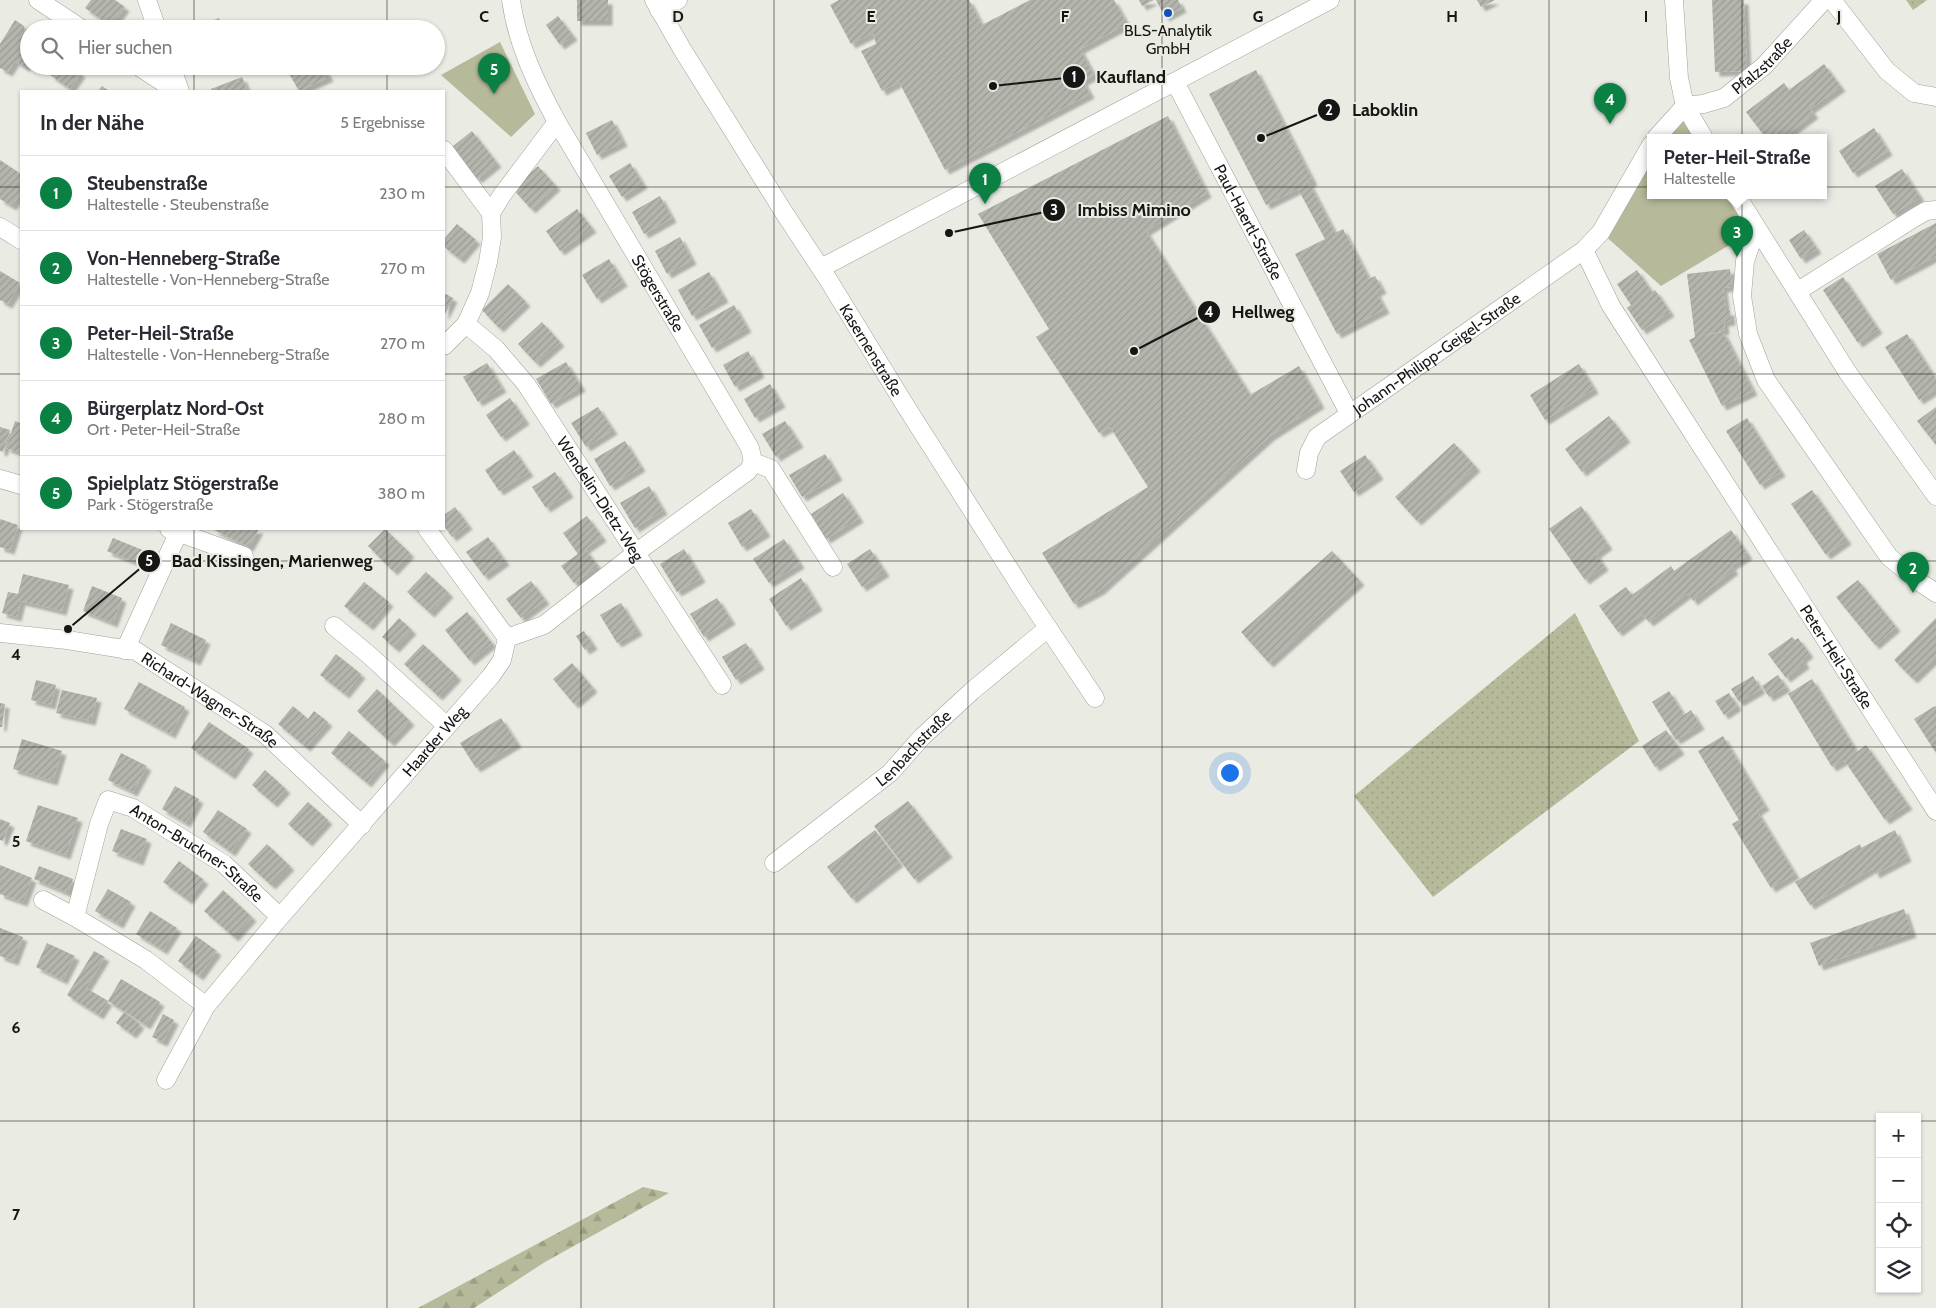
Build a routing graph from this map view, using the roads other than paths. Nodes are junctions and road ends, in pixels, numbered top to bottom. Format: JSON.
{"nodes":[{"id":1,"x":38,"y":0,"type":"edge"},
{"id":2,"x":147,"y":0,"type":"edge"},
{"id":3,"x":511,"y":0,"type":"edge"},
{"id":4,"x":678,"y":0,"type":"edge"},
{"id":5,"x":1330,"y":0,"type":"edge"},
{"id":6,"x":1674,"y":0,"type":"edge"},
{"id":7,"x":1824,"y":0,"type":"edge"},
{"id":8,"x":1832,"y":0,"type":"edge"},
{"id":9,"x":657,"y":5,"type":"edge"},
{"id":10,"x":68,"y":20,"type":"edge"},
{"id":11,"x":154,"y":20,"type":"edge"},
{"id":12,"x":152,"y":75,"type":"edge"},
{"id":13,"x":174,"y":75,"type":"edge"},
{"id":14,"x":1175,"y":82,"type":"junction"},
{"id":15,"x":176,"y":90,"type":"edge"},
{"id":16,"x":178,"y":90,"type":"edge"},
{"id":17,"x":1936,"y":97,"type":"edge"},
{"id":18,"x":1685,"y":106,"type":"junction"},
{"id":19,"x":557,"y":122,"type":"junction"},
{"id":20,"x":1660,"y":134,"type":"edge"},
{"id":21,"x":1702,"y":134,"type":"edge"},
{"id":22,"x":445,"y":151,"type":"edge"},
{"id":23,"x":1647,"y":152,"type":"edge"},
{"id":24,"x":1739,"y":199,"type":"edge"},
{"id":25,"x":1936,"y":210,"type":"edge"},
{"id":26,"x":491,"y":213,"type":"junction"},
{"id":27,"x":0,"y":227,"type":"edge"},
{"id":28,"x":1756,"y":229,"type":"junction"},
{"id":29,"x":20,"y":239,"type":"edge"},
{"id":30,"x":1584,"y":250,"type":"junction"},
{"id":31,"x":820,"y":268,"type":"junction"},
{"id":32,"x":1798,"y":291,"type":"junction"},
{"id":33,"x":466,"y":324,"type":"junction"},
{"id":34,"x":445,"y":345,"type":"edge"},
{"id":35,"x":1349,"y":413,"type":"junction"},
{"id":36,"x":752,"y":462,"type":"junction"},
{"id":37,"x":1306,"y":470,"type":"dead end"},
{"id":38,"x":0,"y":479,"type":"edge"},
{"id":39,"x":20,"y":485,"type":"edge"},
{"id":40,"x":1936,"y":496,"type":"edge"},
{"id":41,"x":176,"y":530,"type":"edge"},
{"id":42,"x":428,"y":530,"type":"edge"},
{"id":43,"x":637,"y":552,"type":"junction"},
{"id":44,"x":244,"y":556,"type":"dead end"},
{"id":45,"x":832,"y":566,"type":"dead end"},
{"id":46,"x":1936,"y":593,"type":"edge"},
{"id":47,"x":334,"y":626,"type":"dead end"},
{"id":48,"x":1048,"y":628,"type":"junction"},
{"id":49,"x":0,"y":633,"type":"edge"},
{"id":50,"x":507,"y":638,"type":"junction"},
{"id":51,"x":125,"y":650,"type":"junction"},
{"id":52,"x":722,"y":685,"type":"dead end"},
{"id":53,"x":1094,"y":698,"type":"dead end"},
{"id":54,"x":447,"y":726,"type":"junction"},
{"id":55,"x":1936,"y":811,"type":"edge"},
{"id":56,"x":362,"y":825,"type":"junction"},
{"id":57,"x":774,"y":863,"type":"dead end"},
{"id":58,"x":43,"y":900,"type":"dead end"},
{"id":59,"x":76,"y":917,"type":"junction"},
{"id":60,"x":280,"y":917,"type":"junction"},
{"id":61,"x":206,"y":1006,"type":"junction"},
{"id":62,"x":166,"y":1080,"type":"dead end"}],
"edges":[{"from":1,"to":10,"type":"street"},
{"from":2,"to":11,"type":"street"},
{"from":3,"to":19,"type":"street","name":"Stögerstraße"},
{"from":4,"to":9,"type":"street"},
{"from":5,"to":14,"type":"street"},
{"from":6,"to":18,"type":"street"},
{"from":7,"to":18,"type":"street","name":"Pfalzstraße"},
{"from":8,"to":17,"type":"street"},
{"from":9,"to":31,"type":"street","name":"Kasernenstraße"},
{"from":12,"to":15,"type":"street"},
{"from":13,"to":16,"type":"street"},
{"from":14,"to":31,"type":"street"},
{"from":14,"to":35,"type":"street","name":"Paul-Haertl-Straße"},
{"from":18,"to":20,"type":"street"},
{"from":18,"to":21,"type":"street"},
{"from":19,"to":26,"type":"street"},
{"from":19,"to":36,"type":"street","name":"Stögerstraße"},
{"from":22,"to":26,"type":"street"},
{"from":23,"to":30,"type":"street"},
{"from":24,"to":28,"type":"street"},
{"from":25,"to":32,"type":"street"},
{"from":26,"to":33,"type":"street"},
{"from":27,"to":29,"type":"street"},
{"from":28,"to":32,"type":"street"},
{"from":28,"to":46,"type":"street"},
{"from":30,"to":35,"type":"street","name":"Johann-Philipp-Geigel-Straße"},
{"from":30,"to":55,"type":"street","name":"Peter-Heil-Straße"},
{"from":31,"to":48,"type":"street","name":"Kasernenstraße"},
{"from":32,"to":40,"type":"street"},
{"from":33,"to":34,"type":"street"},
{"from":33,"to":43,"type":"street","name":"Wendelin-Dietz-Weg"},
{"from":35,"to":37,"type":"street","name":"Johann-Philipp-Geigel-Straße"},
{"from":36,"to":43,"type":"street"},
{"from":36,"to":45,"type":"street"},
{"from":38,"to":39,"type":"street"},
{"from":41,"to":44,"type":"street"},
{"from":41,"to":51,"type":"street"},
{"from":42,"to":50,"type":"street"},
{"from":43,"to":50,"type":"street"},
{"from":43,"to":52,"type":"street","name":"Wendelin-Dietz-Weg"},
{"from":47,"to":54,"type":"street"},
{"from":48,"to":53,"type":"street","name":"Kasernenstraße"},
{"from":48,"to":57,"type":"street","name":"Lenbachstraße"},
{"from":49,"to":51,"type":"street","name":"Richard-Wagner-Straße"},
{"from":50,"to":54,"type":"street","name":"Haarder Weg"},
{"from":51,"to":56,"type":"street","name":"Richard-Wagner-Straße"},
{"from":54,"to":56,"type":"street","name":"Haarder Weg"},
{"from":56,"to":60,"type":"street","name":"Haarder Weg"},
{"from":58,"to":59,"type":"street"},
{"from":59,"to":60,"type":"street","name":"Anton-Bruckner-Straße"},
{"from":59,"to":61,"type":"street"},
{"from":60,"to":61,"type":"street","name":"Haarder Weg"},
{"from":61,"to":62,"type":"street","name":"Haarder Weg"}]}
